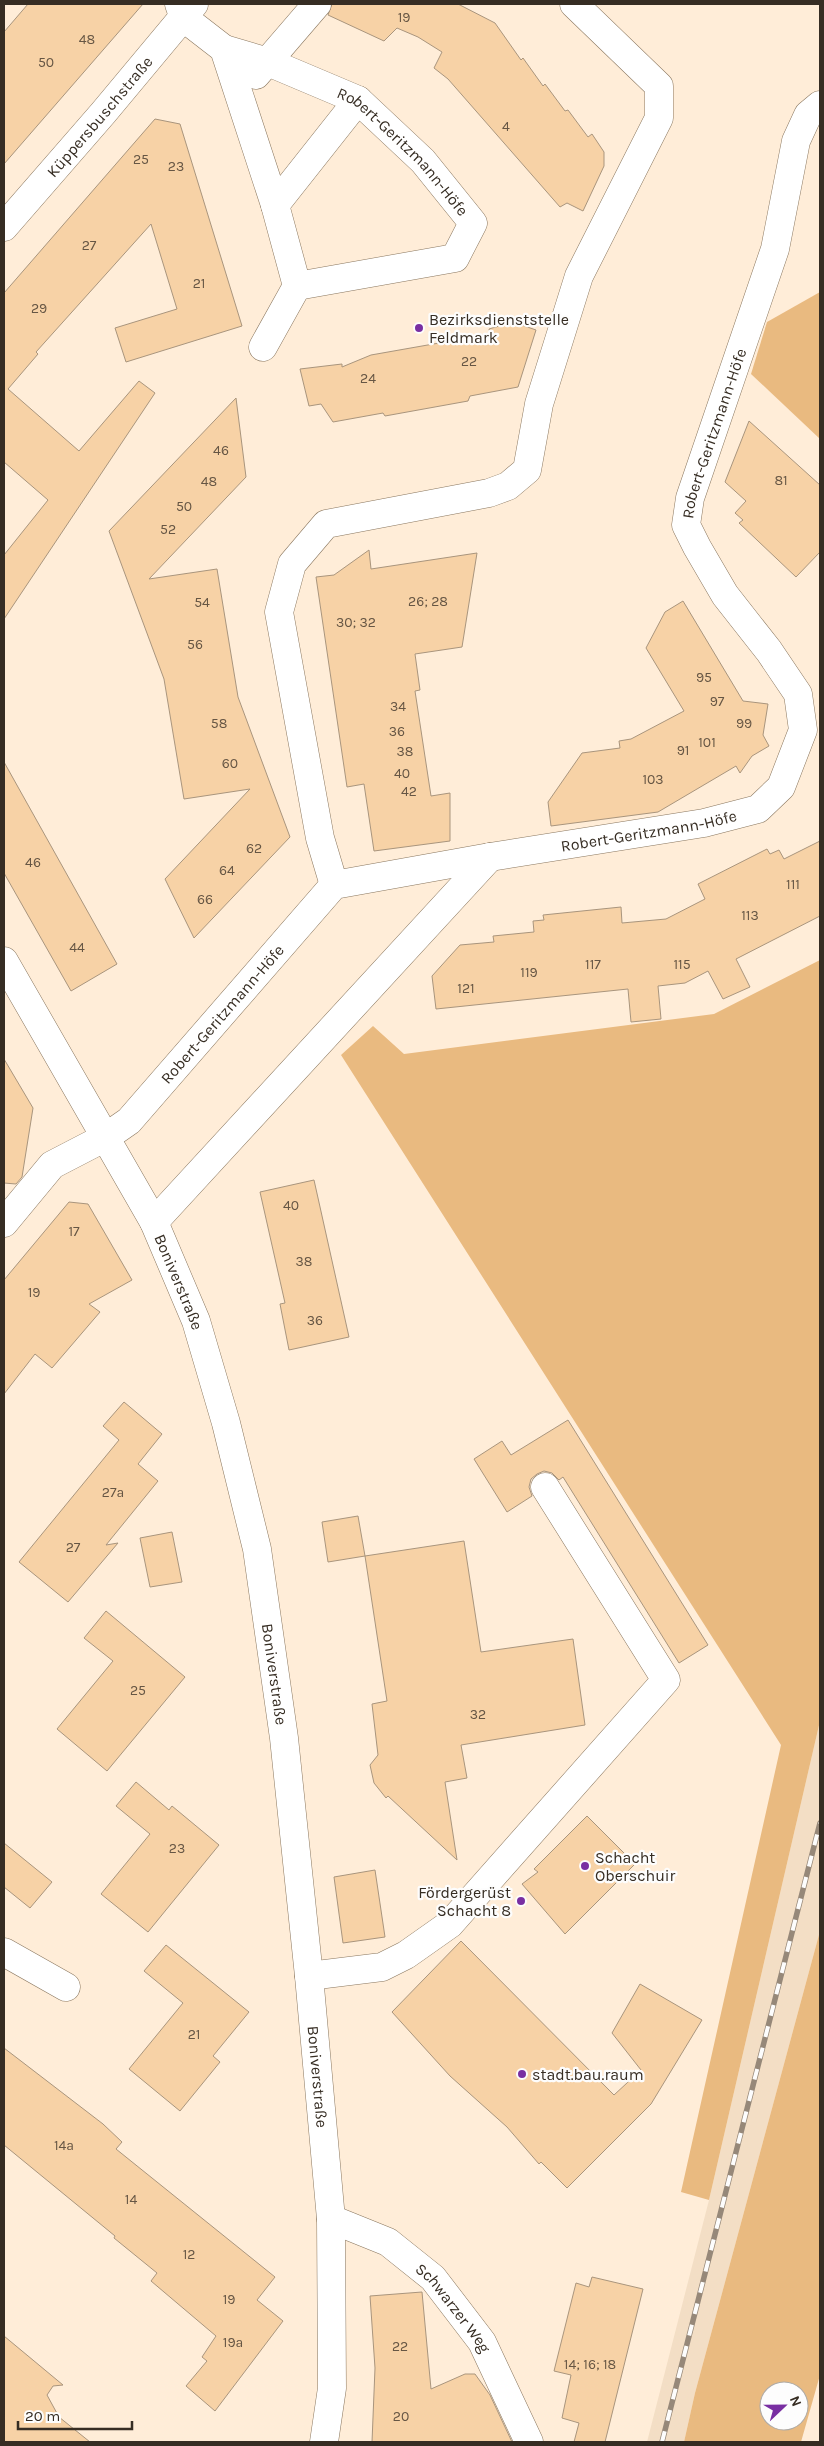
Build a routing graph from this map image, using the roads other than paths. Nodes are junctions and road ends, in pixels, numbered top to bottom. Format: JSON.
{"nodes":[{"id":1,"x":317,"y":4,"type":"edge"},
{"id":2,"x":574,"y":4,"type":"edge"},
{"id":3,"x":186,"y":8,"type":"edge"},
{"id":4,"x":224,"y":49,"type":"junction"},
{"id":5,"x":268,"y":62,"type":"junction"},
{"id":6,"x":238,"y":94,"type":"junction"},
{"id":7,"x":358,"y":100,"type":"junction"},
{"id":8,"x":820,"y":105,"type":"edge"},
{"id":9,"x":274,"y":205,"type":"junction"},
{"id":10,"x":4,"y":227,"type":"edge"},
{"id":11,"x":297,"y":286,"type":"junction"},
{"id":12,"x":262,"y":347,"type":"dead end"},
{"id":13,"x":490,"y":857,"type":"junction"},
{"id":14,"x":334,"y":885,"type":"junction"},
{"id":15,"x":4,"y":961,"type":"edge"},
{"id":16,"x":106,"y":1136,"type":"junction"},
{"id":17,"x":154,"y":1222,"type":"junction"},
{"id":18,"x":4,"y":1223,"type":"edge"},
{"id":19,"x":545,"y":1487,"type":"dead end"},
{"id":20,"x":4,"y":1952,"type":"edge"},
{"id":21,"x":309,"y":1976,"type":"junction"},
{"id":22,"x":66,"y":1987,"type":"dead end"},
{"id":23,"x":331,"y":2219,"type":"junction"},
{"id":24,"x":324,"y":2442,"type":"edge"},
{"id":25,"x":529,"y":2442,"type":"edge"}],
"edges":[{"from":1,"to":5,"type":"street"},
{"from":2,"to":14,"type":"street"},
{"from":3,"to":4,"type":"street","name":"Robert-Geritzmann-Höfe"},
{"from":3,"to":10,"type":"street","name":"Küppersbuschstraße"},
{"from":4,"to":5,"type":"street","name":"Robert-Geritzmann-Höfe"},
{"from":4,"to":6,"type":"street"},
{"from":5,"to":6,"type":"street"},
{"from":5,"to":7,"type":"street","name":"Robert-Geritzmann-Höfe"},
{"from":6,"to":9,"type":"street"},
{"from":7,"to":9,"type":"street"},
{"from":7,"to":11,"type":"street","name":"Robert-Geritzmann-Höfe"},
{"from":8,"to":13,"type":"street","name":"Robert-Geritzmann-Höfe"},
{"from":9,"to":11,"type":"street"},
{"from":11,"to":12,"type":"street"},
{"from":13,"to":14,"type":"street","name":"Robert-Geritzmann-Höfe"},
{"from":13,"to":17,"type":"street"},
{"from":14,"to":16,"type":"street","name":"Robert-Geritzmann-Höfe"},
{"from":15,"to":16,"type":"street","name":"Boniverstraße"},
{"from":16,"to":17,"type":"street","name":"Boniverstraße"},
{"from":16,"to":18,"type":"street","name":"Robert-Geritzmann-Höfe"},
{"from":17,"to":21,"type":"street","name":"Boniverstraße"},
{"from":19,"to":21,"type":"street"},
{"from":20,"to":22,"type":"street"},
{"from":21,"to":23,"type":"street","name":"Boniverstraße"},
{"from":23,"to":24,"type":"street","name":"Boniverstraße"},
{"from":23,"to":25,"type":"street","name":"Schwarzer Weg"}]}
